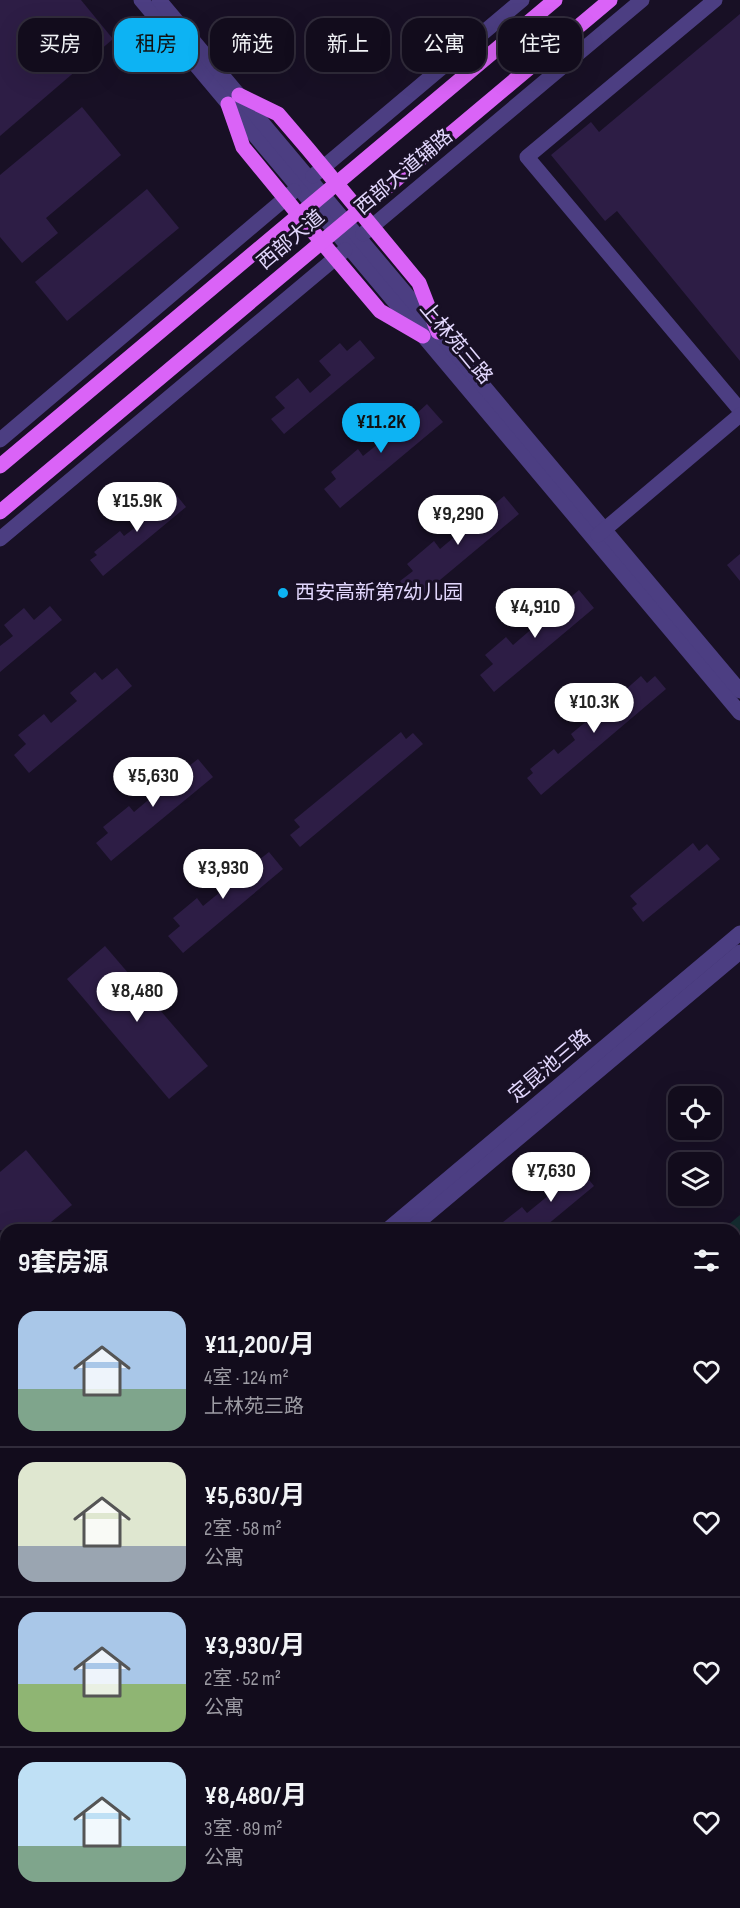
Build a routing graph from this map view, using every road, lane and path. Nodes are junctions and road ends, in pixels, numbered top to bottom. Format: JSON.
{"nodes":[{"id":1,"x":141,"y":0,"type":"edge"},
{"id":2,"x":159,"y":0,"type":"edge"},
{"id":3,"x":522,"y":0,"type":"edge"},
{"id":4,"x":555,"y":0,"type":"edge"},
{"id":5,"x":610,"y":0,"type":"edge"},
{"id":6,"x":642,"y":0,"type":"edge"},
{"id":7,"x":715,"y":0,"type":"edge"},
{"id":8,"x":234,"y":100,"type":"junction"},
{"id":9,"x":323,"y":167,"type":"junction"},
{"id":10,"x":304,"y":183,"type":"junction"},
{"id":11,"x":336,"y":183,"type":"junction"},
{"id":12,"x":285,"y":199,"type":"junction"},
{"id":13,"x":317,"y":199,"type":"junction"},
{"id":14,"x":359,"y":210,"type":"junction"},
{"id":15,"x":298,"y":214,"type":"junction"},
{"id":16,"x":340,"y":226,"type":"junction"},
{"id":17,"x":372,"y":226,"type":"junction"},
{"id":18,"x":322,"y":242,"type":"junction"},
{"id":19,"x":354,"y":242,"type":"junction"},
{"id":20,"x":335,"y":258,"type":"junction"},
{"id":21,"x":431,"y":334,"type":"junction"},
{"id":22,"x":740,"y":410,"type":"edge"},
{"id":23,"x":740,"y":415,"type":"edge"},
{"id":24,"x":0,"y":440,"type":"edge"},
{"id":25,"x":0,"y":465,"type":"edge"},
{"id":26,"x":0,"y":513,"type":"edge"},
{"id":27,"x":599,"y":534,"type":"junction"},
{"id":28,"x":0,"y":539,"type":"edge"},
{"id":29,"x":740,"y":691,"type":"edge"},
{"id":30,"x":740,"y":713,"type":"edge"},
{"id":31,"x":740,"y":924,"type":"edge"},
{"id":32,"x":737,"y":948,"type":"edge"},
{"id":33,"x":394,"y":1224,"type":"edge"},
{"id":34,"x":416,"y":1224,"type":"edge"}],
"edges":[{"from":1,"to":8,"type":"street","name":"上林苑三路"},
{"from":2,"to":8,"type":"street","name":"上林苑三路"},
{"from":3,"to":9,"type":"street"},
{"from":4,"to":11,"type":"main road","name":"西部大道"},
{"from":5,"to":14,"type":"main road","name":"西部大道"},
{"from":6,"to":17,"type":"street","name":"西部大道辅路"},
{"from":7,"to":22,"type":"street"},
{"from":8,"to":9,"type":"main road"},
{"from":8,"to":10,"type":"street","name":"上林苑三路"},
{"from":8,"to":12,"type":"main road"},
{"from":9,"to":10,"type":"street"},
{"from":9,"to":11,"type":"main road"},
{"from":10,"to":12,"type":"street"},
{"from":10,"to":13,"type":"street","name":"上林苑三路"},
{"from":11,"to":13,"type":"main road","name":"西部大道"},
{"from":11,"to":14,"type":"main road"},
{"from":12,"to":15,"type":"main road"},
{"from":12,"to":24,"type":"street"},
{"from":13,"to":15,"type":"main road","name":"西部大道"},
{"from":13,"to":16,"type":"street","name":"上林苑三路"},
{"from":14,"to":16,"type":"main road","name":"西部大道"},
{"from":14,"to":17,"type":"main road"},
{"from":15,"to":18,"type":"main road"},
{"from":15,"to":25,"type":"main road","name":"西部大道"},
{"from":16,"to":18,"type":"main road","name":"西部大道"},
{"from":16,"to":19,"type":"street","name":"上林苑三路"},
{"from":17,"to":19,"type":"street","name":"西部大道辅路"},
{"from":17,"to":21,"type":"main road"},
{"from":18,"to":20,"type":"main road"},
{"from":18,"to":26,"type":"main road","name":"西部大道"},
{"from":19,"to":20,"type":"street","name":"西部大道辅路"},
{"from":19,"to":21,"type":"street","name":"上林苑三路"},
{"from":20,"to":21,"type":"main road"},
{"from":20,"to":28,"type":"street","name":"西部大道辅路"},
{"from":21,"to":27,"type":"street","name":"上林苑三路"},
{"from":23,"to":27,"type":"street"},
{"from":27,"to":29,"type":"street","name":"上林苑三路"},
{"from":27,"to":30,"type":"street","name":"上林苑三路"},
{"from":31,"to":32,"type":"street"},
{"from":32,"to":33,"type":"street","name":"定昆池三路"},
{"from":32,"to":34,"type":"street","name":"定昆池三路"}]}
